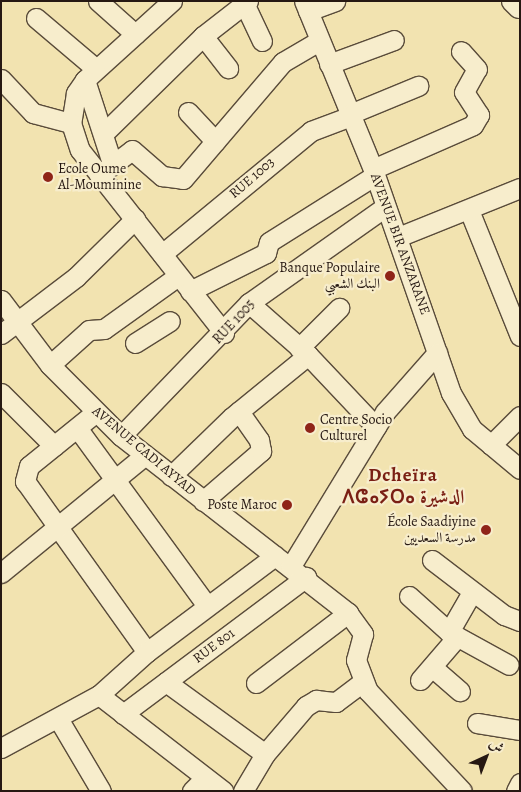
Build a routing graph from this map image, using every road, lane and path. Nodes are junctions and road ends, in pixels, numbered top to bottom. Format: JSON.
{"nodes":[{"id":1,"x":98,"y":1,"type":"edge"},
{"id":2,"x":172,"y":1,"type":"edge"},
{"id":3,"x":335,"y":1,"type":"edge"},
{"id":4,"x":246,"y":2,"type":"edge"},
{"id":5,"x":306,"y":6,"type":"edge"},
{"id":6,"x":36,"y":18,"type":"dead end"},
{"id":7,"x":135,"y":34,"type":"junction"},
{"id":8,"x":203,"y":36,"type":"junction"},
{"id":9,"x":394,"y":40,"type":"dead end"},
{"id":10,"x":262,"y":41,"type":"dead end"},
{"id":11,"x":319,"y":41,"type":"junction"},
{"id":12,"x":461,"y":51,"type":"dead end"},
{"id":13,"x":329,"y":64,"type":"junction"},
{"id":14,"x":228,"y":68,"type":"dead end"},
{"id":15,"x":90,"y":74,"type":"junction"},
{"id":16,"x":1,"y":79,"type":"edge"},
{"id":17,"x":418,"y":86,"type":"dead end"},
{"id":18,"x":188,"y":112,"type":"dead end"},
{"id":19,"x":350,"y":115,"type":"junction"},
{"id":20,"x":71,"y":123,"type":"junction"},
{"id":21,"x":104,"y":133,"type":"junction"},
{"id":22,"x":215,"y":141,"type":"junction"},
{"id":23,"x":106,"y":169,"type":"junction"},
{"id":24,"x":373,"y":173,"type":"junction"},
{"id":25,"x":520,"y":188,"type":"edge"},
{"id":26,"x":385,"y":207,"type":"junction"},
{"id":27,"x":470,"y":210,"type":"junction"},
{"id":28,"x":135,"y":219,"type":"junction"},
{"id":29,"x":398,"y":237,"type":"junction"},
{"id":30,"x":162,"y":254,"type":"junction"},
{"id":31,"x":178,"y":276,"type":"junction"},
{"id":32,"x":190,"y":292,"type":"junction"},
{"id":33,"x":1,"y":300,"type":"edge"},
{"id":34,"x":249,"y":303,"type":"junction"},
{"id":35,"x":339,"y":308,"type":"dead end"},
{"id":36,"x":131,"y":309,"type":"junction"},
{"id":37,"x":19,"y":321,"type":"junction"},
{"id":38,"x":170,"y":321,"type":"dead end"},
{"id":39,"x":224,"y":333,"type":"junction"},
{"id":40,"x":1,"y":334,"type":"edge"},
{"id":41,"x":520,"y":336,"type":"edge"},
{"id":42,"x":304,"y":352,"type":"junction"},
{"id":43,"x":438,"y":353,"type":"junction"},
{"id":44,"x":50,"y":365,"type":"junction"},
{"id":45,"x":1,"y":393,"type":"edge"},
{"id":46,"x":239,"y":411,"type":"junction"},
{"id":47,"x":96,"y":412,"type":"junction"},
{"id":48,"x":520,"y":416,"type":"edge"},
{"id":49,"x":376,"y":427,"type":"junction"},
{"id":50,"x":78,"y":429,"type":"junction"},
{"id":51,"x":122,"y":436,"type":"junction"},
{"id":52,"x":491,"y":445,"type":"junction"},
{"id":53,"x":54,"y":446,"type":"junction"},
{"id":54,"x":145,"y":455,"type":"junction"},
{"id":55,"x":520,"y":469,"type":"edge"},
{"id":56,"x":171,"y":476,"type":"junction"},
{"id":57,"x":114,"y":481,"type":"junction"},
{"id":58,"x":203,"y":501,"type":"junction"},
{"id":59,"x":56,"y":524,"type":"junction"},
{"id":60,"x":275,"y":556,"type":"junction"},
{"id":61,"x":432,"y":560,"type":"dead end"},
{"id":62,"x":298,"y":572,"type":"junction"},
{"id":63,"x":1,"y":573,"type":"edge"},
{"id":64,"x":472,"y":592,"type":"junction"},
{"id":65,"x":409,"y":596,"type":"dead end"},
{"id":66,"x":207,"y":606,"type":"junction"},
{"id":67,"x":348,"y":613,"type":"junction"},
{"id":68,"x":520,"y":621,"type":"edge"},
{"id":69,"x":453,"y":634,"type":"junction"},
{"id":70,"x":147,"y":652,"type":"junction"},
{"id":71,"x":509,"y":665,"type":"dead end"},
{"id":72,"x":361,"y":678,"type":"junction"},
{"id":73,"x":166,"y":682,"type":"junction"},
{"id":74,"x":256,"y":683,"type":"dead end"},
{"id":75,"x":460,"y":691,"type":"dead end"},
{"id":76,"x":99,"y":696,"type":"junction"},
{"id":77,"x":123,"y":714,"type":"junction"},
{"id":78,"x":59,"y":720,"type":"junction"},
{"id":79,"x":477,"y":723,"type":"dead end"},
{"id":80,"x":520,"y":730,"type":"edge"},
{"id":81,"x":1,"y":748,"type":"edge"},
{"id":82,"x":265,"y":754,"type":"junction"},
{"id":83,"x":520,"y":783,"type":"edge"},
{"id":84,"x":199,"y":784,"type":"edge"},
{"id":85,"x":101,"y":791,"type":"edge"},
{"id":86,"x":223,"y":791,"type":"edge"},
{"id":87,"x":243,"y":791,"type":"edge"},
{"id":88,"x":462,"y":791,"type":"edge"},
{"id":89,"x":516,"y":791,"type":"edge"}],
"edges":[{"from":1,"to":7,"type":"street"},
{"from":2,"to":7,"type":"street"},
{"from":3,"to":5,"type":"street"},
{"from":4,"to":8,"type":"street"},
{"from":4,"to":10,"type":"street"},
{"from":5,"to":11,"type":"street","name":"AVENUE BIR ANZARANE"},
{"from":6,"to":15,"type":"street"},
{"from":7,"to":15,"type":"street"},
{"from":8,"to":14,"type":"street"},
{"from":8,"to":21,"type":"street"},
{"from":9,"to":13,"type":"street"},
{"from":11,"to":13,"type":"street","name":"AVENUE BIR ANZARANE"},
{"from":11,"to":22,"type":"street"},
{"from":12,"to":24,"type":"street"},
{"from":13,"to":19,"type":"street","name":"AVENUE BIR ANZARANE"},
{"from":15,"to":20,"type":"street"},
{"from":15,"to":21,"type":"street"},
{"from":16,"to":20,"type":"street"},
{"from":17,"to":19,"type":"street","name":"RUE 1003"},
{"from":18,"to":22,"type":"street"},
{"from":19,"to":24,"type":"street","name":"AVENUE BIR ANZARANE"},
{"from":19,"to":30,"type":"street","name":"RUE 1003"},
{"from":20,"to":23,"type":"street"},
{"from":21,"to":23,"type":"street"},
{"from":22,"to":23,"type":"street"},
{"from":23,"to":28,"type":"street"},
{"from":24,"to":26,"type":"street","name":"AVENUE BIR ANZARANE"},
{"from":24,"to":32,"type":"street"},
{"from":25,"to":27,"type":"street"},
{"from":26,"to":29,"type":"street","name":"AVENUE BIR ANZARANE"},
{"from":26,"to":34,"type":"street","name":"RUE 1005"},
{"from":27,"to":29,"type":"street"},
{"from":27,"to":41,"type":"street"},
{"from":28,"to":30,"type":"street"},
{"from":28,"to":37,"type":"street"},
{"from":29,"to":43,"type":"street","name":"AVENUE BIR ANZARANE"},
{"from":30,"to":31,"type":"street"},
{"from":31,"to":32,"type":"street"},
{"from":31,"to":36,"type":"street"},
{"from":32,"to":39,"type":"street"},
{"from":33,"to":37,"type":"street","name":"AVENUE CADI AYYAD"},
{"from":34,"to":39,"type":"street","name":"RUE 1005"},
{"from":34,"to":42,"type":"street"},
{"from":35,"to":42,"type":"street"},
{"from":36,"to":38,"type":"street"},
{"from":36,"to":44,"type":"street"},
{"from":37,"to":40,"type":"street"},
{"from":37,"to":44,"type":"street","name":"AVENUE CADI AYYAD"},
{"from":39,"to":51,"type":"street","name":"RUE 1005"},
{"from":42,"to":46,"type":"street"},
{"from":42,"to":49,"type":"street"},
{"from":43,"to":49,"type":"street"},
{"from":43,"to":52,"type":"street","name":"AVENUE BIR ANZARANE"},
{"from":44,"to":47,"type":"street","name":"AVENUE CADI AYYAD"},
{"from":45,"to":53,"type":"street"},
{"from":46,"to":56,"type":"street"},
{"from":46,"to":58,"type":"street"},
{"from":47,"to":50,"type":"street"},
{"from":47,"to":51,"type":"street","name":"AVENUE CADI AYYAD"},
{"from":48,"to":52,"type":"street"},
{"from":49,"to":62,"type":"street"},
{"from":50,"to":53,"type":"street"},
{"from":50,"to":57,"type":"street"},
{"from":51,"to":54,"type":"street","name":"AVENUE CADI AYYAD"},
{"from":52,"to":55,"type":"street","name":"AVENUE BIR ANZARANE"},
{"from":53,"to":59,"type":"street"},
{"from":54,"to":56,"type":"street","name":"AVENUE CADI AYYAD"},
{"from":54,"to":57,"type":"street"},
{"from":56,"to":58,"type":"street","name":"AVENUE CADI AYYAD"},
{"from":57,"to":59,"type":"street"},
{"from":57,"to":66,"type":"street"},
{"from":58,"to":60,"type":"street","name":"AVENUE CADI AYYAD"},
{"from":59,"to":63,"type":"street"},
{"from":59,"to":70,"type":"street"},
{"from":60,"to":62,"type":"street","name":"AVENUE CADI AYYAD"},
{"from":60,"to":66,"type":"street"},
{"from":61,"to":64,"type":"street"},
{"from":62,"to":67,"type":"street","name":"AVENUE CADI AYYAD"},
{"from":62,"to":73,"type":"street","name":"RUE 801"},
{"from":64,"to":68,"type":"street"},
{"from":64,"to":69,"type":"street"},
{"from":65,"to":69,"type":"street"},
{"from":66,"to":70,"type":"street"},
{"from":67,"to":72,"type":"street","name":"AVENUE CADI AYYAD"},
{"from":67,"to":74,"type":"street"},
{"from":69,"to":71,"type":"street"},
{"from":69,"to":75,"type":"street"},
{"from":70,"to":76,"type":"street"},
{"from":72,"to":82,"type":"street"},
{"from":72,"to":88,"type":"street"},
{"from":73,"to":77,"type":"street","name":"RUE 801"},
{"from":73,"to":82,"type":"street"},
{"from":76,"to":77,"type":"street"},
{"from":76,"to":78,"type":"street"},
{"from":77,"to":84,"type":"street"},
{"from":78,"to":81,"type":"street"},
{"from":78,"to":85,"type":"street"},
{"from":79,"to":80,"type":"street"},
{"from":82,"to":87,"type":"street"},
{"from":83,"to":89,"type":"street"},
{"from":84,"to":86,"type":"street"}]}
